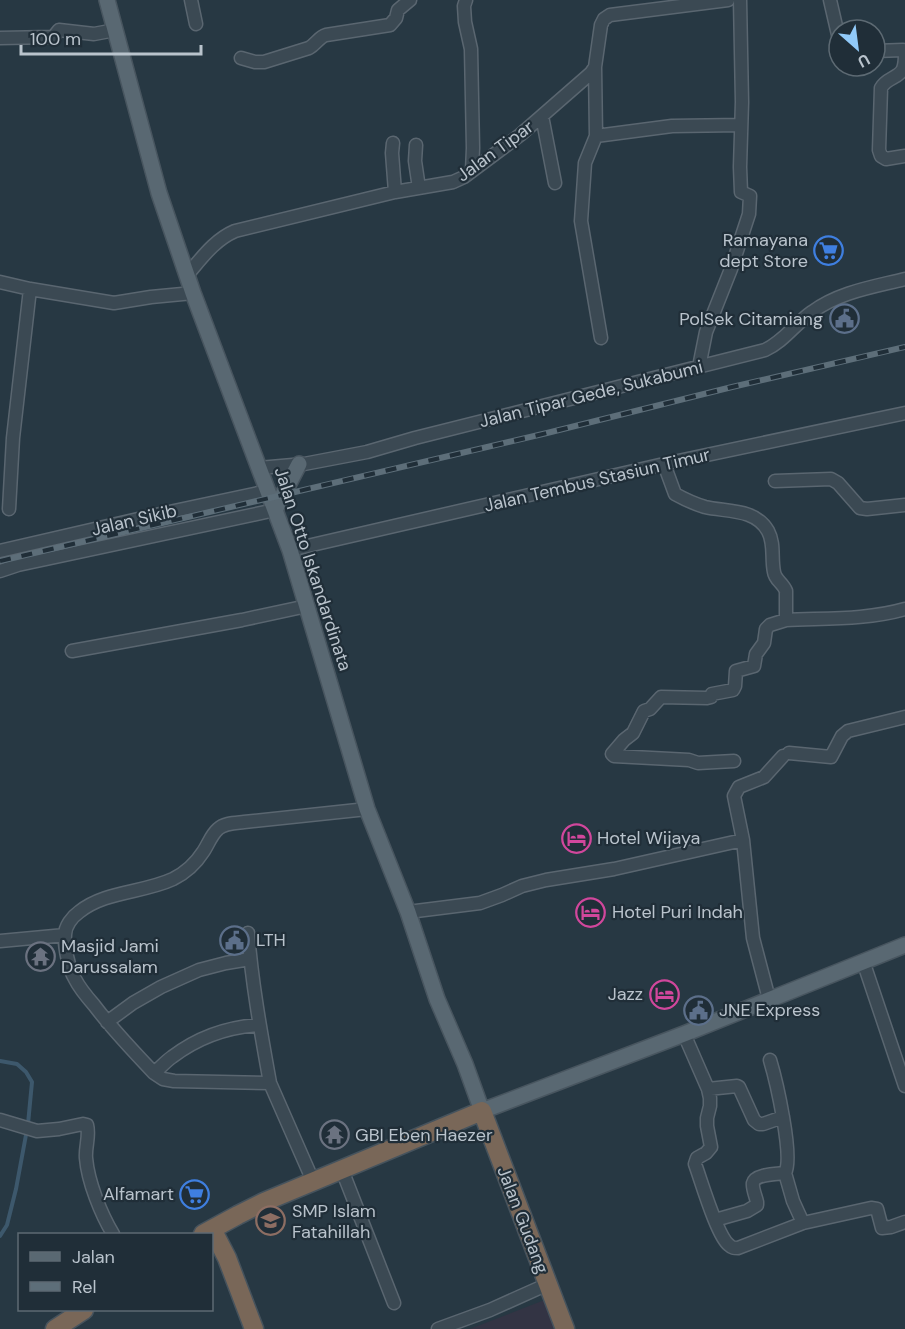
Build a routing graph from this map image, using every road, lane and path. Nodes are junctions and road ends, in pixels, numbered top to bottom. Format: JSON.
{"nodes":[{"id":1,"x":107,"y":0,"type":"edge"},
{"id":2,"x":191,"y":0,"type":"edge"},
{"id":3,"x":410,"y":0,"type":"edge"},
{"id":4,"x":466,"y":0,"type":"edge"},
{"id":5,"x":728,"y":0,"type":"edge"},
{"id":6,"x":740,"y":0,"type":"edge"},
{"id":7,"x":830,"y":0,"type":"edge"},
{"id":8,"x":834,"y":18,"type":"edge"},
{"id":9,"x":196,"y":24,"type":"dead end"},
{"id":10,"x":116,"y":30,"type":"junction"},
{"id":11,"x":0,"y":38,"type":"edge"},
{"id":12,"x":887,"y":51,"type":"edge"},
{"id":13,"x":905,"y":53,"type":"edge"},
{"id":14,"x":241,"y":58,"type":"dead end"},
{"id":15,"x":595,"y":67,"type":"junction"},
{"id":16,"x":542,"y":116,"type":"junction"},
{"id":17,"x":741,"y":125,"type":"junction"},
{"id":18,"x":596,"y":136,"type":"junction"},
{"id":19,"x":393,"y":143,"type":"dead end"},
{"id":20,"x":416,"y":145,"type":"dead end"},
{"id":21,"x":905,"y":156,"type":"edge"},
{"id":22,"x":472,"y":171,"type":"junction"},
{"id":23,"x":555,"y":183,"type":"dead end"},
{"id":24,"x":419,"y":188,"type":"junction"},
{"id":25,"x":395,"y":192,"type":"junction"},
{"id":26,"x":187,"y":275,"type":"junction"},
{"id":27,"x":905,"y":279,"type":"edge"},
{"id":28,"x":0,"y":283,"type":"edge"},
{"id":29,"x":30,"y":289,"type":"junction"},
{"id":30,"x":192,"y":293,"type":"junction"},
{"id":31,"x":601,"y":338,"type":"dead end"},
{"id":32,"x":699,"y":367,"type":"junction"},
{"id":33,"x":905,"y":413,"type":"edge"},
{"id":34,"x":299,"y":464,"type":"junction"},
{"id":35,"x":664,"y":464,"type":"junction"},
{"id":36,"x":259,"y":468,"type":"junction"},
{"id":37,"x":775,"y":482,"type":"dead end"},
{"id":38,"x":268,"y":491,"type":"junction"},
{"id":39,"x":905,"y":505,"type":"edge"},
{"id":40,"x":9,"y":509,"type":"dead end"},
{"id":41,"x":274,"y":510,"type":"junction"},
{"id":42,"x":290,"y":550,"type":"junction"},
{"id":43,"x":0,"y":551,"type":"edge"},
{"id":44,"x":0,"y":571,"type":"edge"},
{"id":45,"x":306,"y":606,"type":"junction"},
{"id":46,"x":905,"y":609,"type":"edge"},
{"id":47,"x":786,"y":620,"type":"junction"},
{"id":48,"x":72,"y":651,"type":"dead end"},
{"id":49,"x":905,"y":717,"type":"edge"},
{"id":50,"x":734,"y":761,"type":"dead end"},
{"id":51,"x":367,"y":809,"type":"junction"},
{"id":52,"x":743,"y":840,"type":"junction"},
{"id":53,"x":408,"y":912,"type":"junction"},
{"id":54,"x":248,"y":933,"type":"dead end"},
{"id":55,"x":65,"y":934,"type":"junction"},
{"id":56,"x":0,"y":941,"type":"edge"},
{"id":57,"x":905,"y":945,"type":"edge"},
{"id":58,"x":250,"y":958,"type":"junction"},
{"id":59,"x":862,"y":961,"type":"junction"},
{"id":60,"x":769,"y":999,"type":"junction"},
{"id":61,"x":107,"y":1022,"type":"junction"},
{"id":62,"x":259,"y":1024,"type":"junction"},
{"id":63,"x":684,"y":1034,"type":"junction"},
{"id":64,"x":770,"y":1060,"type":"dead end"},
{"id":65,"x":154,"y":1073,"type":"junction"},
{"id":66,"x":270,"y":1083,"type":"junction"},
{"id":67,"x":905,"y":1086,"type":"edge"},
{"id":68,"x":708,"y":1089,"type":"junction"},
{"id":69,"x":482,"y":1111,"type":"junction"},
{"id":70,"x":783,"y":1117,"type":"junction"},
{"id":71,"x":0,"y":1120,"type":"edge"},
{"id":72,"x":342,"y":1170,"type":"junction"},
{"id":73,"x":785,"y":1173,"type":"junction"},
{"id":74,"x":313,"y":1181,"type":"junction"},
{"id":75,"x":714,"y":1220,"type":"junction"},
{"id":76,"x":905,"y":1222,"type":"edge"},
{"id":77,"x":803,"y":1223,"type":"junction"},
{"id":78,"x":207,"y":1232,"type":"edge"},
{"id":79,"x":112,"y":1233,"type":"edge"},
{"id":80,"x":213,"y":1240,"type":"edge"},
{"id":81,"x":548,"y":1284,"type":"junction"},
{"id":82,"x":394,"y":1303,"type":"dead end"},
{"id":83,"x":82,"y":1311,"type":"edge"},
{"id":84,"x":55,"y":1329,"type":"edge"},
{"id":85,"x":254,"y":1329,"type":"edge"},
{"id":86,"x":438,"y":1329,"type":"edge"},
{"id":87,"x":565,"y":1329,"type":"edge"}],
"edges":[{"from":1,"to":10,"type":"main road","name":"Jalan Otto Iskandardinata"},
{"from":2,"to":9,"type":"street"},
{"from":3,"to":14,"type":"street"},
{"from":4,"to":22,"type":"street"},
{"from":5,"to":15,"type":"street"},
{"from":6,"to":17,"type":"street"},
{"from":7,"to":8,"type":"street"},
{"from":10,"to":11,"type":"street"},
{"from":10,"to":26,"type":"main road","name":"Jalan Otto Iskandardinata"},
{"from":12,"to":13,"type":"street"},
{"from":13,"to":21,"type":"street"},
{"from":15,"to":16,"type":"street","name":"Jalan Tipar"},
{"from":15,"to":18,"type":"street"},
{"from":16,"to":22,"type":"street","name":"Jalan Tipar"},
{"from":16,"to":23,"type":"street"},
{"from":17,"to":18,"type":"street"},
{"from":17,"to":32,"type":"street"},
{"from":18,"to":31,"type":"street"},
{"from":19,"to":25,"type":"street"},
{"from":20,"to":24,"type":"street"},
{"from":22,"to":24,"type":"street","name":"Jalan Tipar"},
{"from":24,"to":25,"type":"street","name":"Jalan Tipar"},
{"from":25,"to":26,"type":"street","name":"Jalan Tipar"},
{"from":26,"to":30,"type":"main road","name":"Jalan Otto Iskandardinata"},
{"from":27,"to":32,"type":"street","name":"Jalan Tipar Gede, Sukabumi"},
{"from":28,"to":29,"type":"street"},
{"from":29,"to":30,"type":"street"},
{"from":29,"to":40,"type":"street"},
{"from":30,"to":36,"type":"main road","name":"Jalan Otto Iskandardinata"},
{"from":32,"to":34,"type":"street","name":"Jalan Tipar Gede, Sukabumi"},
{"from":33,"to":35,"type":"street","name":"Jalan Tembus Stasiun Timur"},
{"from":34,"to":36,"type":"street","name":"Jalan Tipar Gede, Sukabumi"},
{"from":34,"to":41,"type":"main road"},
{"from":35,"to":42,"type":"street","name":"Jalan Tembus Stasiun Timur"},
{"from":35,"to":47,"type":"street"},
{"from":36,"to":38,"type":"main road","name":"Jalan Otto Iskandardinata"},
{"from":37,"to":39,"type":"street"},
{"from":38,"to":41,"type":"main road","name":"Jalan Otto Iskandardinata"},
{"from":38,"to":43,"type":"street","name":"Jalan Sikib"},
{"from":41,"to":42,"type":"main road","name":"Jalan Otto Iskandardinata"},
{"from":41,"to":44,"type":"street"},
{"from":42,"to":45,"type":"main road","name":"Jalan Otto Iskandardinata"},
{"from":45,"to":48,"type":"street"},
{"from":45,"to":51,"type":"main road","name":"Jalan Otto Iskandardinata"},
{"from":46,"to":47,"type":"street"},
{"from":47,"to":50,"type":"street"},
{"from":49,"to":52,"type":"street"},
{"from":51,"to":53,"type":"main road","name":"Jalan Otto Iskandardinata"},
{"from":51,"to":55,"type":"street"},
{"from":52,"to":53,"type":"street"},
{"from":52,"to":60,"type":"street"},
{"from":53,"to":69,"type":"main road","name":"Jalan Otto Iskandardinata"},
{"from":54,"to":58,"type":"street"},
{"from":55,"to":56,"type":"street"},
{"from":55,"to":61,"type":"street"},
{"from":57,"to":59,"type":"main road"},
{"from":58,"to":61,"type":"street"},
{"from":58,"to":62,"type":"street"},
{"from":59,"to":60,"type":"main road"},
{"from":59,"to":67,"type":"street"},
{"from":60,"to":63,"type":"main road"},
{"from":61,"to":65,"type":"street"},
{"from":62,"to":65,"type":"street"},
{"from":62,"to":66,"type":"street"},
{"from":63,"to":68,"type":"street"},
{"from":63,"to":69,"type":"main road"},
{"from":64,"to":70,"type":"street"},
{"from":65,"to":66,"type":"street"},
{"from":66,"to":74,"type":"street"},
{"from":68,"to":70,"type":"street"},
{"from":68,"to":75,"type":"street"},
{"from":69,"to":72,"type":"highway"},
{"from":69,"to":81,"type":"highway","name":"Jalan Gudang"},
{"from":70,"to":73,"type":"street"},
{"from":71,"to":79,"type":"street"},
{"from":72,"to":74,"type":"highway"},
{"from":72,"to":82,"type":"street"},
{"from":73,"to":75,"type":"street"},
{"from":73,"to":77,"type":"street"},
{"from":74,"to":78,"type":"highway"},
{"from":75,"to":77,"type":"street"},
{"from":76,"to":77,"type":"street"},
{"from":80,"to":85,"type":"highway"},
{"from":81,"to":86,"type":"street"},
{"from":81,"to":87,"type":"highway","name":"Jalan Gudang"},
{"from":83,"to":84,"type":"highway"}]}
